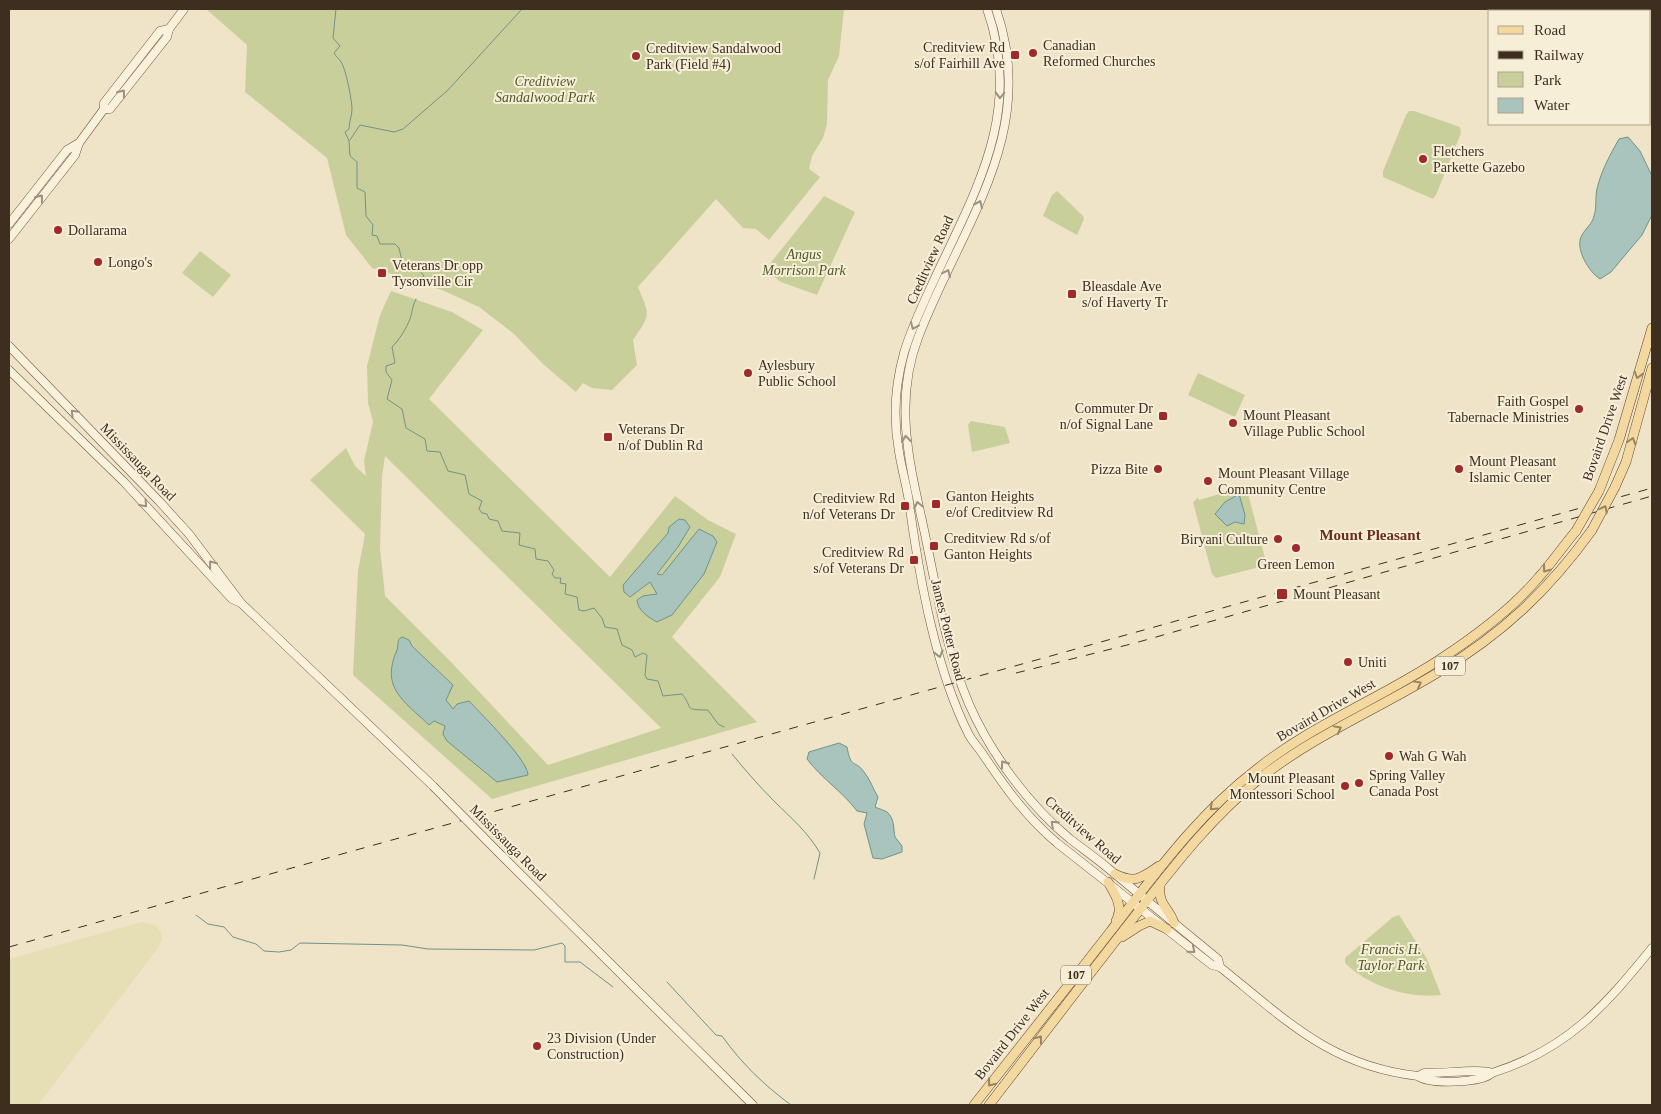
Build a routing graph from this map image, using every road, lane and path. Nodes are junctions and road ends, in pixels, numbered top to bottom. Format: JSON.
{"nodes":[{"id":1,"x":184,"y":9,"type":"edge"},
{"id":2,"x":987,"y":9,"type":"edge"},
{"id":3,"x":996,"y":9,"type":"edge"},
{"id":4,"x":79,"y":143,"type":"junction"},
{"id":5,"x":9,"y":224,"type":"edge"},
{"id":6,"x":9,"y":238,"type":"edge"},
{"id":7,"x":1652,"y":328,"type":"edge"},
{"id":8,"x":9,"y":346,"type":"edge"},
{"id":9,"x":1652,"y":368,"type":"edge"},
{"id":10,"x":9,"y":370,"type":"edge"},
{"id":11,"x":922,"y":522,"type":"joint"},
{"id":12,"x":912,"y":525,"type":"joint"},
{"id":13,"x":241,"y":603,"type":"junction"},
{"id":14,"x":982,"y":730,"type":"joint"},
{"id":15,"x":1025,"y":811,"type":"joint"},
{"id":16,"x":1165,"y":862,"type":"junction"},
{"id":17,"x":1115,"y":874,"type":"junction"},
{"id":18,"x":1108,"y":882,"type":"junction"},
{"id":19,"x":1160,"y":885,"type":"junction"},
{"id":20,"x":1140,"y":901,"type":"junction"},
{"id":21,"x":1170,"y":926,"type":"junction"},
{"id":22,"x":1109,"y":933,"type":"junction"},
{"id":23,"x":1112,"y":945,"type":"junction"},
{"id":24,"x":1652,"y":948,"type":"edge"},
{"id":25,"x":753,"y":1105,"type":"edge"},
{"id":26,"x":974,"y":1105,"type":"edge"},
{"id":27,"x":989,"y":1105,"type":"edge"}],
"edges":[{"from":1,"to":4,"type":"main road"},
{"from":2,"to":12,"type":"main road","name":"Creditview Road","one_way":true},
{"from":11,"to":3,"type":"main road","name":"Creditview Road","one_way":true},
{"from":4,"to":5,"type":"main road"},
{"from":6,"to":4,"type":"main road","one_way":true},
{"from":7,"to":16,"type":"main road","name":"Bovaird Drive West","number":"107","one_way":true,"bridge":true},
{"from":13,"to":8,"type":"main road","name":"Mississauga Road","one_way":true},
{"from":19,"to":9,"type":"main road","name":"Bovaird Drive West","number":"107","one_way":true,"bridge":true},
{"from":10,"to":13,"type":"main road","name":"Mississauga Road","one_way":true},
{"from":11,"to":14,"type":"main road","name":"James Potter Road"},
{"from":12,"to":15,"type":"main road","name":"James Potter Road","one_way":true},
{"from":13,"to":25,"type":"main road","name":"Mississauga Road","bridge":true},
{"from":17,"to":14,"type":"main road","name":"Creditview Road","one_way":true},
{"from":15,"to":18,"type":"main road","name":"Creditview Road"},
{"from":16,"to":17,"type":"main road"},
{"from":16,"to":20,"type":"main road","name":"Bovaird Drive West","number":"107"},
{"from":17,"to":20,"type":"main road","name":"Creditview Road"},
{"from":18,"to":20,"type":"main road","name":"Creditview Road"},
{"from":18,"to":22,"type":"main road"},
{"from":19,"to":20,"type":"main road","name":"Bovaird Drive West","number":"107"},
{"from":19,"to":21,"type":"main road"},
{"from":20,"to":21,"type":"main road"},
{"from":20,"to":22,"type":"main road","name":"Bovaird Drive West","number":"107"},
{"from":20,"to":23,"type":"main road","name":"Bovaird Drive West","number":"107"},
{"from":21,"to":23,"type":"main road"},
{"from":21,"to":24,"type":"main road"},
{"from":22,"to":26,"type":"main road","name":"Bovaird Drive West","number":"107","one_way":true},
{"from":27,"to":23,"type":"main road","name":"Bovaird Drive West","number":"107","one_way":true}]}
